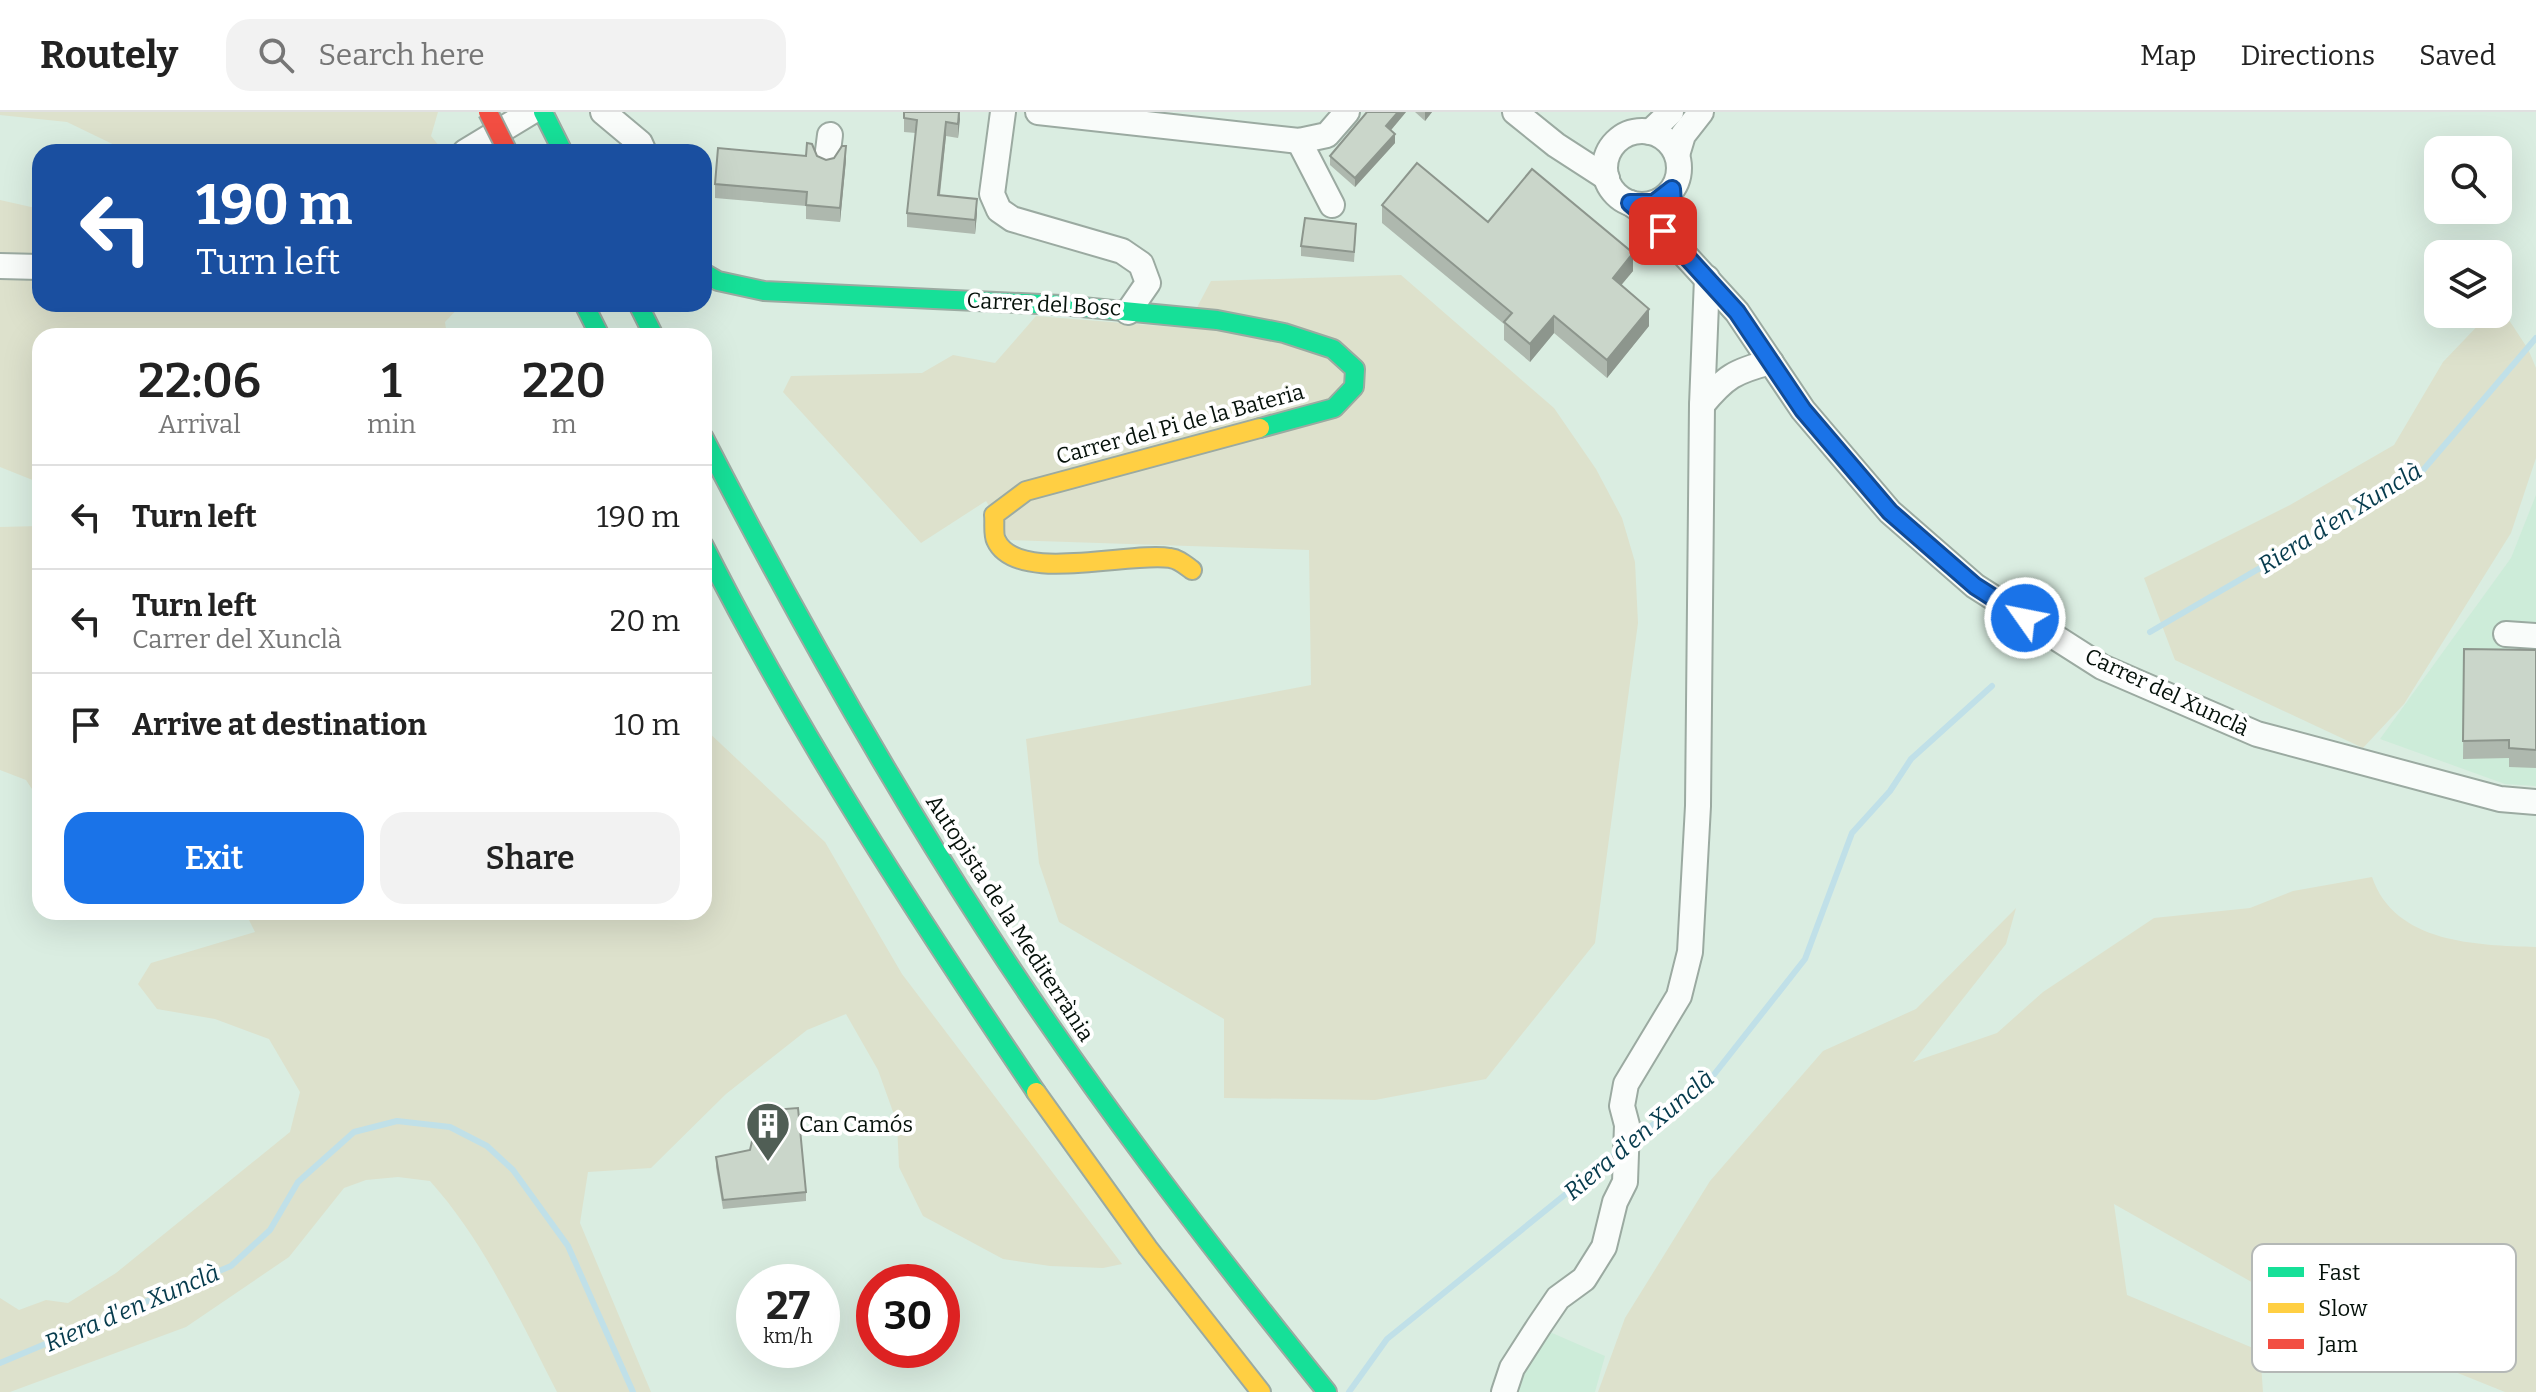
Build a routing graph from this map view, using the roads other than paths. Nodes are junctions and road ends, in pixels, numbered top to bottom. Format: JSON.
{"nodes":[{"id":1,"x":488,"y":112,"type":"edge"},
{"id":2,"x":531,"y":112,"type":"edge"},
{"id":3,"x":543,"y":112,"type":"edge"},
{"id":4,"x":603,"y":112,"type":"edge"},
{"id":5,"x":1003,"y":112,"type":"edge"},
{"id":6,"x":1038,"y":112,"type":"edge"},
{"id":7,"x":1347,"y":112,"type":"edge"},
{"id":8,"x":1515,"y":112,"type":"edge"},
{"id":9,"x":1671,"y":112,"type":"edge"},
{"id":10,"x":1701,"y":112,"type":"edge"},
{"id":11,"x":1650,"y":132,"type":"junction"},
{"id":12,"x":1618,"y":140,"type":"junction"},
{"id":13,"x":1299,"y":141,"type":"junction"},
{"id":14,"x":478,"y":144,"type":"edge"},
{"id":15,"x":504,"y":144,"type":"edge"},
{"id":16,"x":559,"y":144,"type":"edge"},
{"id":17,"x":640,"y":144,"type":"edge"},
{"id":18,"x":1556,"y":145,"type":"junction"},
{"id":19,"x":1677,"y":155,"type":"junction"},
{"id":20,"x":1607,"y":178,"type":"junction"},
{"id":21,"x":1672,"y":189,"type":"junction"},
{"id":22,"x":1630,"y":203,"type":"junction"},
{"id":23,"x":1332,"y":205,"type":"dead end"},
{"id":24,"x":1676,"y":245,"type":"junction"},
{"id":25,"x":0,"y":266,"type":"edge"},
{"id":26,"x":32,"y":267,"type":"edge"},
{"id":27,"x":1707,"y":278,"type":"junction"},
{"id":28,"x":712,"y":280,"type":"edge"},
{"id":29,"x":1128,"y":312,"type":"junction"},
{"id":30,"x":1771,"y":362,"type":"junction"},
{"id":31,"x":1702,"y":405,"type":"junction"},
{"id":32,"x":712,"y":453,"type":"edge"},
{"id":33,"x":712,"y":561,"type":"edge"},
{"id":34,"x":1192,"y":570,"type":"dead end"},
{"id":35,"x":2506,"y":634,"type":"dead end"},
{"id":36,"x":2536,"y":636,"type":"edge"},
{"id":37,"x":2536,"y":802,"type":"edge"},
{"id":38,"x":1261,"y":1392,"type":"edge"},
{"id":39,"x":1327,"y":1392,"type":"edge"},
{"id":40,"x":1504,"y":1392,"type":"edge"}],
"edges":[{"from":1,"to":15,"type":"main road","bridge":true},
{"from":2,"to":14,"type":"street"},
{"from":3,"to":16,"type":"main road"},
{"from":4,"to":17,"type":"street"},
{"from":5,"to":29,"type":"street","name":"Carrer del Bosc"},
{"from":6,"to":13,"type":"street"},
{"from":7,"to":13,"type":"street"},
{"from":8,"to":18,"type":"street"},
{"from":9,"to":11,"type":"street"},
{"from":10,"to":19,"type":"street"},
{"from":11,"to":12,"type":"street"},
{"from":11,"to":19,"type":"street"},
{"from":12,"to":18,"type":"street"},
{"from":12,"to":20,"type":"street"},
{"from":13,"to":23,"type":"street"},
{"from":18,"to":20,"type":"street"},
{"from":19,"to":21,"type":"street"},
{"from":20,"to":22,"type":"street"},
{"from":21,"to":22,"type":"street"},
{"from":21,"to":24,"type":"street"},
{"from":22,"to":24,"type":"street","name":"Carrer del Xunclà"},
{"from":24,"to":27,"type":"street","name":"Carrer del Xunclà"},
{"from":25,"to":26,"type":"street"},
{"from":27,"to":30,"type":"street","name":"Carrer del Xunclà"},
{"from":27,"to":31,"type":"street"},
{"from":28,"to":29,"type":"main road","name":"Carrer del Bosc"},
{"from":29,"to":34,"type":"main road","name":"Carrer del Pi de la Bateria"},
{"from":30,"to":31,"type":"street"},
{"from":30,"to":37,"type":"street","name":"Carrer del Xunclà"},
{"from":31,"to":40,"type":"street"},
{"from":32,"to":39,"type":"main road","name":"Autopista de la Mediterrània"},
{"from":33,"to":38,"type":"main road"},
{"from":35,"to":36,"type":"street"}]}
